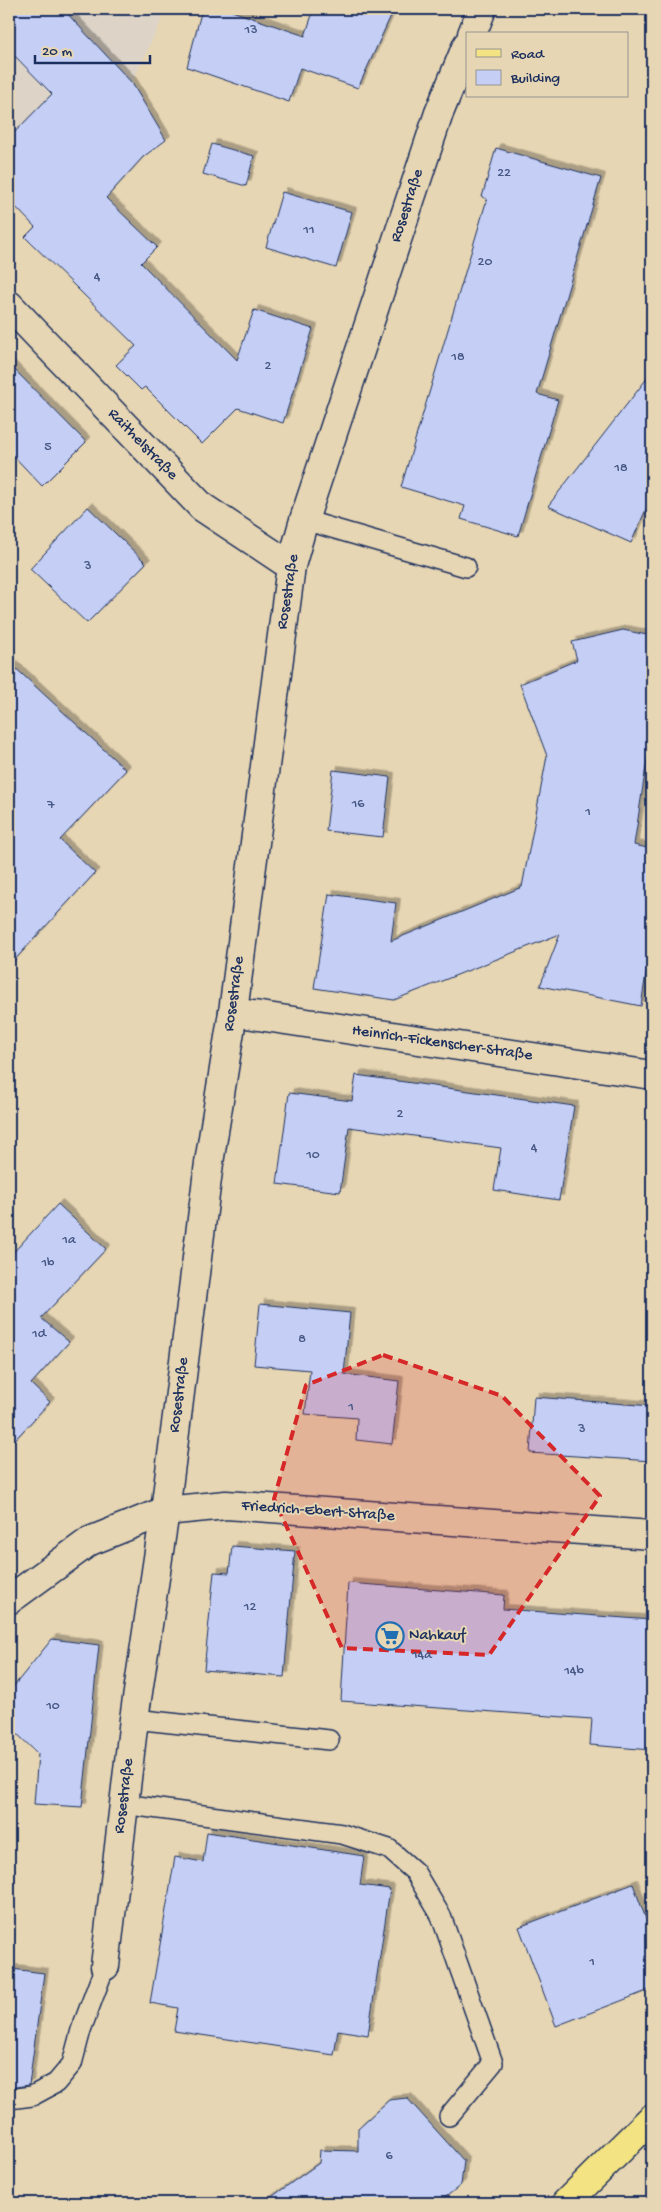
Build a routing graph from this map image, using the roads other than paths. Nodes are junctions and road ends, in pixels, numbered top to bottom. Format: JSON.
{"nodes":[{"id":1,"x":482,"y":9,"type":"edge"},
{"id":2,"x":473,"y":32,"type":"edge"},
{"id":3,"x":466,"y":47,"type":"edge"},
{"id":4,"x":9,"y":305,"type":"edge"},
{"id":5,"x":304,"y":520,"type":"junction"},
{"id":6,"x":291,"y":566,"type":"junction"},
{"id":7,"x":466,"y":567,"type":"dead end"},
{"id":8,"x":232,"y":1012,"type":"junction"},
{"id":9,"x":652,"y":1075,"type":"edge"},
{"id":10,"x":165,"y":1511,"type":"junction"},
{"id":11,"x":652,"y":1535,"type":"edge"},
{"id":12,"x":9,"y":1600,"type":"edge"},
{"id":13,"x":134,"y":1719,"type":"junction"},
{"id":14,"x":329,"y":1740,"type":"dead end"},
{"id":15,"x":123,"y":1804,"type":"junction"},
{"id":16,"x":105,"y":1966,"type":"joint"},
{"id":17,"x":9,"y":2099,"type":"edge"},
{"id":18,"x":449,"y":2116,"type":"dead end"},
{"id":19,"x":652,"y":2118,"type":"edge"},
{"id":20,"x":566,"y":2203,"type":"edge"}],
"edges":[{"from":1,"to":2,"type":"street"},
{"from":3,"to":5,"type":"street","name":"Rosestraße"},
{"from":4,"to":6,"type":"street","name":"Raithelstraße"},
{"from":5,"to":6,"type":"street","name":"Rosestraße"},
{"from":5,"to":7,"type":"lane"},
{"from":6,"to":8,"type":"street","name":"Rosestraße"},
{"from":8,"to":9,"type":"street","name":"Heinrich-Fickenscher-Straße"},
{"from":8,"to":10,"type":"street","name":"Rosestraße"},
{"from":10,"to":11,"type":"street","name":"Friedrich-Ebert-Straße"},
{"from":10,"to":12,"type":"street","name":"Friedrich-Ebert-Straße"},
{"from":10,"to":13,"type":"street","name":"Rosestraße"},
{"from":13,"to":14,"type":"lane"},
{"from":13,"to":15,"type":"street","name":"Rosestraße"},
{"from":15,"to":16,"type":"street","name":"Rosestraße"},
{"from":15,"to":18,"type":"lane"},
{"from":16,"to":17,"type":"lane"},
{"from":19,"to":20,"type":"main road"}]}
